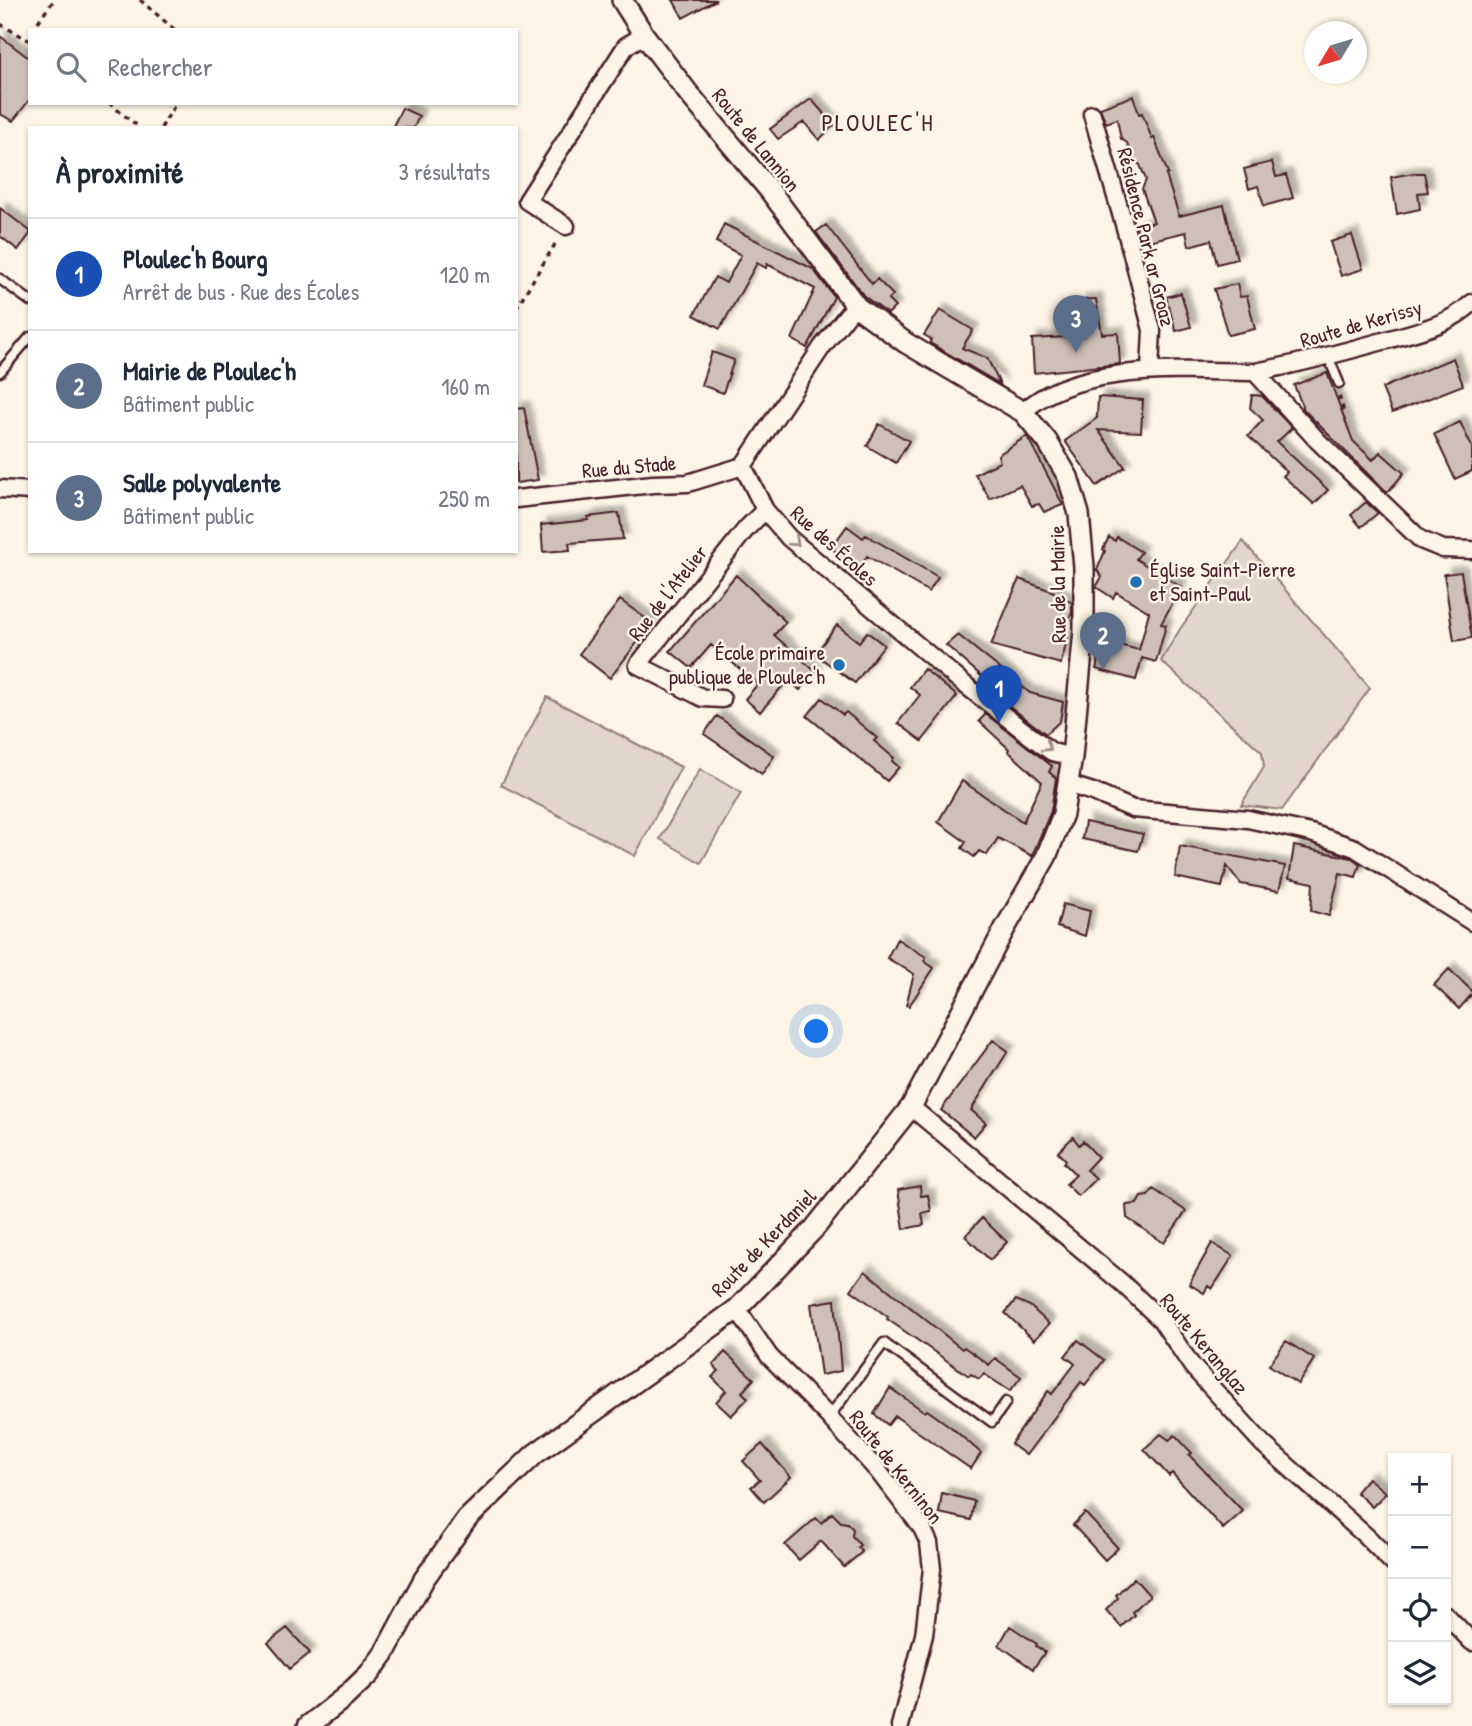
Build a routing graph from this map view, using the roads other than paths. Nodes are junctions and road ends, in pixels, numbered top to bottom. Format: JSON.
{"nodes":[{"id":1,"x":622,"y":0,"type":"edge"},
{"id":2,"x":644,"y":35,"type":"junction"},
{"id":3,"x":1092,"y":114,"type":"dead end"},
{"id":4,"x":566,"y":226,"type":"road end"},
{"id":5,"x":0,"y":279,"type":"edge"},
{"id":6,"x":28,"y":300,"type":"edge"},
{"id":7,"x":1472,"y":303,"type":"edge"},
{"id":8,"x":857,"y":307,"type":"junction"},
{"id":9,"x":28,"y":339,"type":"edge"},
{"id":10,"x":1328,"y":356,"type":"junction"},
{"id":11,"x":1150,"y":370,"type":"junction"},
{"id":12,"x":1255,"y":372,"type":"junction"},
{"id":13,"x":0,"y":373,"type":"edge"},
{"id":14,"x":1339,"y":383,"type":"dead end"},
{"id":15,"x":1023,"y":412,"type":"junction"},
{"id":16,"x":743,"y":466,"type":"junction"},
{"id":17,"x":0,"y":488,"type":"edge"},
{"id":18,"x":28,"y":491,"type":"edge"},
{"id":19,"x":518,"y":499,"type":"edge"},
{"id":20,"x":765,"y":510,"type":"junction"},
{"id":21,"x":1472,"y":550,"type":"edge"},
{"id":22,"x":722,"y":699,"type":"dead end"},
{"id":23,"x":1073,"y":757,"type":"junction"},
{"id":24,"x":1068,"y":784,"type":"junction"},
{"id":25,"x":1472,"y":922,"type":"edge"},
{"id":26,"x":911,"y":1107,"type":"junction"},
{"id":27,"x":737,"y":1309,"type":"junction"},
{"id":28,"x":1006,"y":1402,"type":"dead end"},
{"id":29,"x":829,"y":1417,"type":"junction"},
{"id":30,"x":1388,"y":1558,"type":"edge"},
{"id":31,"x":1451,"y":1620,"type":"edge"},
{"id":32,"x":1472,"y":1642,"type":"edge"},
{"id":33,"x":308,"y":1726,"type":"edge"},
{"id":34,"x":900,"y":1726,"type":"edge"}],
"edges":[{"from":1,"to":2,"type":"street","name":"Route de Lannion"},
{"from":2,"to":4,"type":"street"},
{"from":2,"to":8,"type":"street","name":"Route de Lannion"},
{"from":3,"to":11,"type":"street","name":"Résidence Park ar Groaz"},
{"from":5,"to":6,"type":"lane"},
{"from":7,"to":10,"type":"street","name":"Route de Kerissy"},
{"from":8,"to":15,"type":"street","name":"Rue de la Mairie"},
{"from":8,"to":16,"type":"street"},
{"from":9,"to":13,"type":"lane"},
{"from":10,"to":12,"type":"street","name":"Route de Kerissy"},
{"from":10,"to":14,"type":"lane"},
{"from":11,"to":12,"type":"street","name":"Route de Kerissy"},
{"from":11,"to":15,"type":"street","name":"Route de Kerissy"},
{"from":12,"to":21,"type":"street"},
{"from":15,"to":23,"type":"street","name":"Rue de la Mairie"},
{"from":16,"to":19,"type":"street","name":"Rue du Stade"},
{"from":16,"to":20,"type":"street","name":"Rue des Écoles"},
{"from":17,"to":18,"type":"street"},
{"from":20,"to":22,"type":"street","name":"Rue de l'Atelier"},
{"from":20,"to":23,"type":"street","name":"Rue des Écoles","one_way":true},
{"from":23,"to":24,"type":"street","name":"Route de Kerdaniel"},
{"from":24,"to":25,"type":"street"},
{"from":24,"to":26,"type":"street","name":"Route de Kerdaniel"},
{"from":26,"to":27,"type":"street","name":"Route de Kerdaniel"},
{"from":26,"to":30,"type":"street","name":"Route Keranglaz"},
{"from":27,"to":29,"type":"street","name":"Route de Kerninon"},
{"from":27,"to":33,"type":"street","name":"Route de Kerdaniel"},
{"from":28,"to":29,"type":"lane"},
{"from":29,"to":34,"type":"street","name":"Route de Kerninon"},
{"from":31,"to":32,"type":"street"}]}
